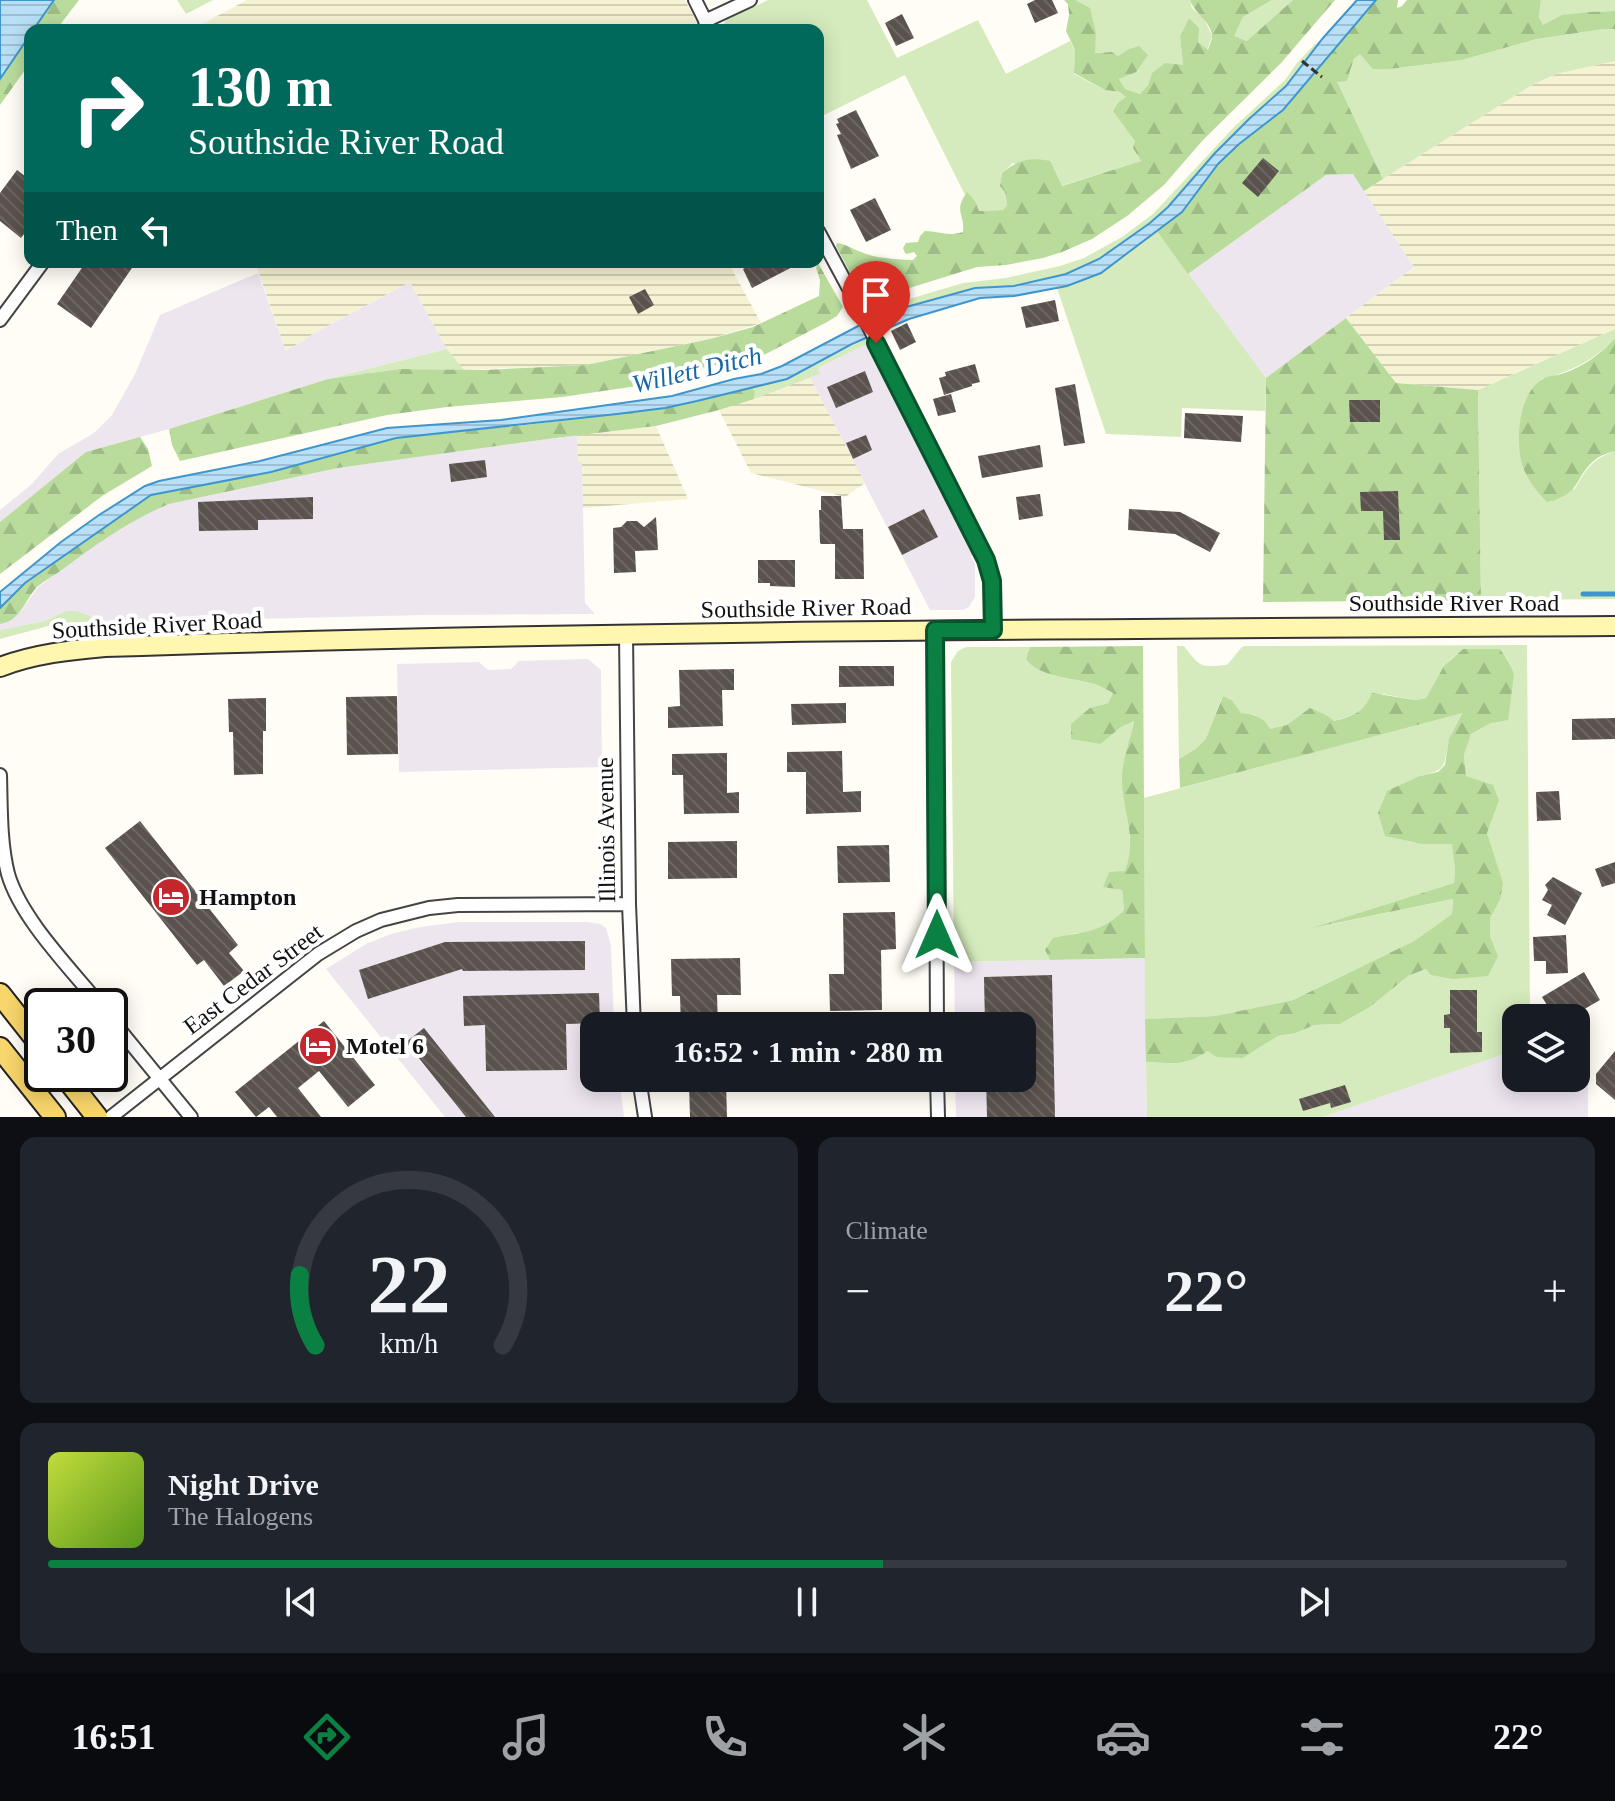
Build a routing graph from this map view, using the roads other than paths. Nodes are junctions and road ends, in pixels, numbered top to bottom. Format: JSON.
{"nodes":[{"id":1,"x":695,"y":0,"type":"edge"},
{"id":2,"x":750,"y":0,"type":"edge"},
{"id":3,"x":706,"y":24,"type":"edge"},
{"id":4,"x":710,"y":24,"type":"edge"},
{"id":5,"x":824,"y":242,"type":"edge"},
{"id":6,"x":39,"y":268,"type":"edge"},
{"id":7,"x":0,"y":320,"type":"edge"},
{"id":8,"x":1615,"y":626,"type":"edge"},
{"id":9,"x":935,"y":630,"type":"junction"},
{"id":10,"x":993,"y":630,"type":"junction"},
{"id":11,"x":626,"y":633,"type":"junction"},
{"id":12,"x":0,"y":667,"type":"edge"},
{"id":13,"x":0,"y":775,"type":"edge"},
{"id":14,"x":629,"y":904,"type":"junction"},
{"id":15,"x":86,"y":988,"type":"edge"},
{"id":16,"x":0,"y":994,"type":"edge"},
{"id":17,"x":633,"y":1012,"type":"edge"},
{"id":18,"x":937,"y":1012,"type":"edge"},
{"id":19,"x":24,"y":1024,"type":"edge"},
{"id":20,"x":128,"y":1040,"type":"edge"},
{"id":21,"x":0,"y":1048,"type":"edge"},
{"id":22,"x":159,"y":1079,"type":"junction"},
{"id":23,"x":77,"y":1092,"type":"edge"},
{"id":24,"x":641,"y":1092,"type":"edge"},
{"id":25,"x":937,"y":1092,"type":"edge"},
{"id":26,"x":55,"y":1117,"type":"edge"},
{"id":27,"x":97,"y":1117,"type":"edge"},
{"id":28,"x":111,"y":1117,"type":"edge"},
{"id":29,"x":191,"y":1117,"type":"edge"},
{"id":30,"x":645,"y":1117,"type":"edge"},
{"id":31,"x":938,"y":1117,"type":"edge"}],
"edges":[{"from":1,"to":3,"type":"street"},
{"from":2,"to":4,"type":"street"},
{"from":5,"to":10,"type":"street"},
{"from":6,"to":7,"type":"street"},
{"from":8,"to":10,"type":"main road","name":"Southside River Road"},
{"from":9,"to":10,"type":"main road","name":"Southside River Road"},
{"from":9,"to":11,"type":"main road","name":"Southside River Road"},
{"from":9,"to":18,"type":"street"},
{"from":11,"to":12,"type":"main road","name":"Southside River Road"},
{"from":11,"to":14,"type":"street","name":"Illinois Avenue"},
{"from":13,"to":15,"type":"street"},
{"from":14,"to":17,"type":"street","name":"Illinois Avenue"},
{"from":14,"to":22,"type":"street","name":"East Cedar Street"},
{"from":16,"to":19,"type":"main road"},
{"from":20,"to":22,"type":"street"},
{"from":21,"to":26,"type":"main road"},
{"from":22,"to":28,"type":"street","name":"East Cedar Street"},
{"from":22,"to":29,"type":"street"},
{"from":23,"to":27,"type":"main road"},
{"from":24,"to":30,"type":"street"},
{"from":25,"to":31,"type":"street"}]}
